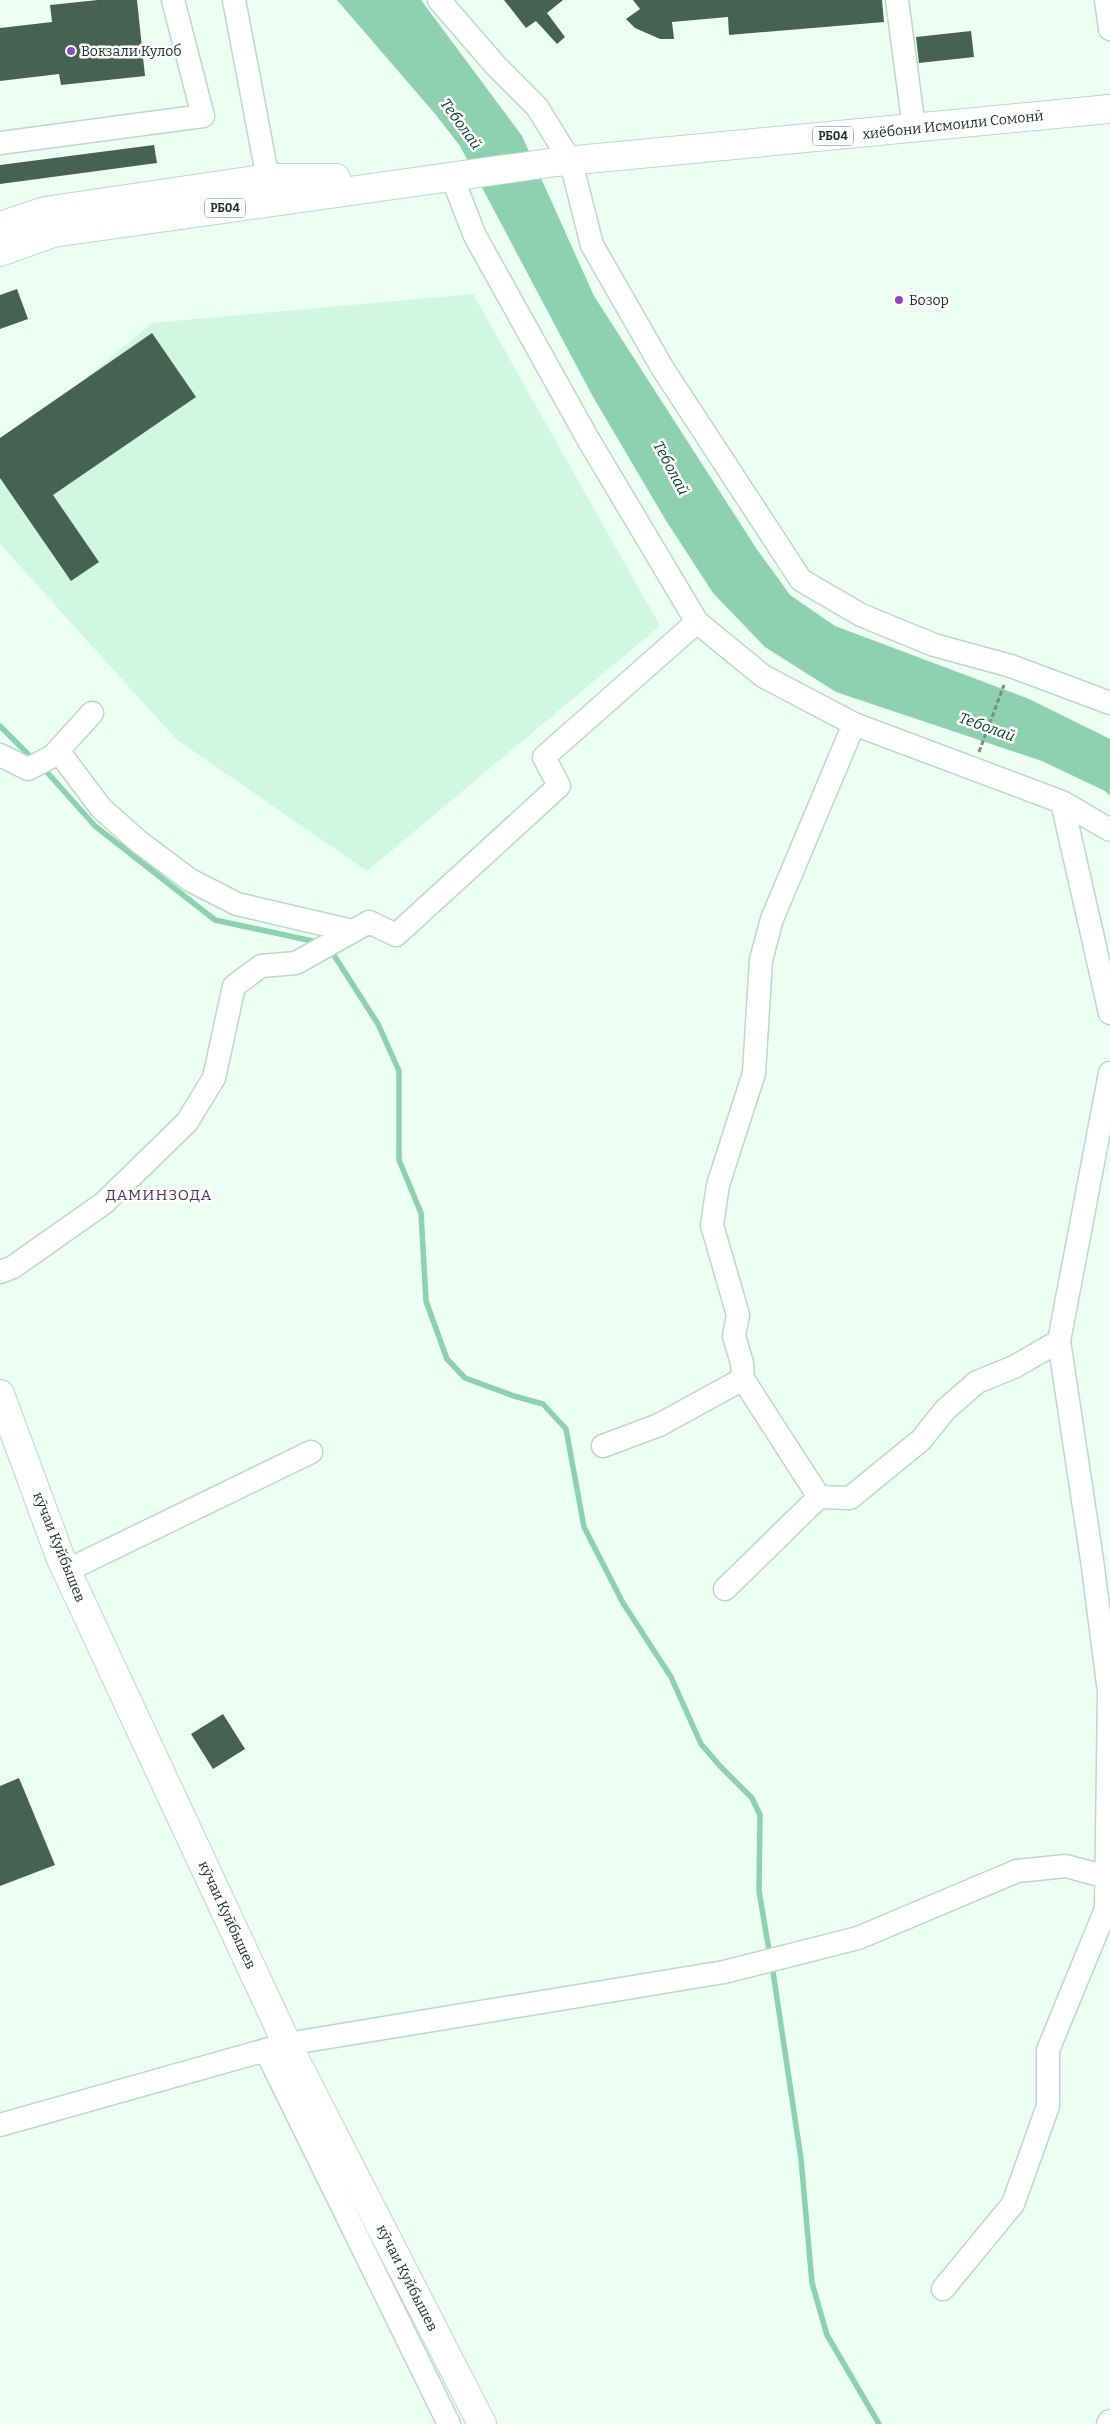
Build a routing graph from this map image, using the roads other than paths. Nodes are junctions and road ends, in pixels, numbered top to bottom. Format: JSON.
{"nodes":[{"id":1,"x":173,"y":0,"type":"edge"},
{"id":2,"x":234,"y":0,"type":"edge"},
{"id":3,"x":439,"y":0,"type":"edge"},
{"id":4,"x":897,"y":0,"type":"edge"},
{"id":5,"x":1106,"y":0,"type":"edge"},
{"id":6,"x":1110,"y":29,"type":"edge"},
{"id":7,"x":1110,"y":109,"type":"edge"},
{"id":8,"x":914,"y":128,"type":"junction"},
{"id":9,"x":0,"y":143,"type":"edge"},
{"id":10,"x":564,"y":162,"type":"junction"},
{"id":11,"x":452,"y":177,"type":"junction"},
{"id":12,"x":270,"y":189,"type":"junction"},
{"id":13,"x":0,"y":226,"type":"edge"},
{"id":14,"x":0,"y":252,"type":"edge"},
{"id":15,"x":697,"y":622,"type":"junction"},
{"id":16,"x":1110,"y":703,"type":"edge"},
{"id":17,"x":92,"y":713,"type":"dead end"},
{"id":18,"x":854,"y":724,"type":"junction"},
{"id":19,"x":0,"y":755,"type":"edge"},
{"id":20,"x":53,"y":756,"type":"junction"},
{"id":21,"x":1062,"y":802,"type":"junction"},
{"id":22,"x":1110,"y":830,"type":"edge"},
{"id":23,"x":344,"y":936,"type":"junction"},
{"id":24,"x":1110,"y":1013,"type":"edge"},
{"id":25,"x":1110,"y":1073,"type":"edge"},
{"id":26,"x":0,"y":1272,"type":"edge"},
{"id":27,"x":1059,"y":1341,"type":"junction"},
{"id":28,"x":743,"y":1379,"type":"junction"},
{"id":29,"x":1,"y":1402,"type":"edge"},
{"id":30,"x":603,"y":1446,"type":"dead end"},
{"id":31,"x":311,"y":1452,"type":"dead end"},
{"id":32,"x":819,"y":1497,"type":"junction"},
{"id":33,"x":66,"y":1571,"type":"junction"},
{"id":34,"x":725,"y":1589,"type":"dead end"},
{"id":35,"x":1109,"y":1692,"type":"edge"},
{"id":36,"x":1108,"y":1878,"type":"edge"},
{"id":37,"x":277,"y":2048,"type":"junction"},
{"id":38,"x":0,"y":2125,"type":"edge"},
{"id":39,"x":943,"y":2290,"type":"dead end"},
{"id":40,"x":1110,"y":2421,"type":"edge"},
{"id":41,"x":449,"y":2424,"type":"edge"},
{"id":42,"x":482,"y":2424,"type":"edge"},
{"id":43,"x":1108,"y":2424,"type":"edge"}],
"edges":[{"from":1,"to":9,"type":"street"},
{"from":2,"to":12,"type":"street"},
{"from":3,"to":10,"type":"street"},
{"from":4,"to":8,"type":"street"},
{"from":5,"to":6,"type":"street"},
{"from":7,"to":8,"type":"main road","name":"хиёбони Исмоили Сомонӣ","number":"РБ04"},
{"from":8,"to":10,"type":"main road","name":"хиёбони Исмоили Сомонӣ","number":"РБ04"},
{"from":10,"to":11,"type":"main road","number":"РБ04"},
{"from":10,"to":16,"type":"street"},
{"from":11,"to":12,"type":"main road","number":"РБ04"},
{"from":11,"to":15,"type":"street"},
{"from":12,"to":13,"type":"main road","number":"РБ04"},
{"from":12,"to":14,"type":"main road","number":"РБ04"},
{"from":15,"to":18,"type":"street"},
{"from":15,"to":23,"type":"street"},
{"from":17,"to":20,"type":"street"},
{"from":18,"to":21,"type":"street"},
{"from":18,"to":28,"type":"street"},
{"from":19,"to":20,"type":"street"},
{"from":20,"to":23,"type":"street"},
{"from":21,"to":22,"type":"street"},
{"from":21,"to":24,"type":"street"},
{"from":23,"to":26,"type":"street"},
{"from":25,"to":27,"type":"street"},
{"from":27,"to":32,"type":"street"},
{"from":27,"to":35,"type":"street"},
{"from":28,"to":30,"type":"street"},
{"from":28,"to":32,"type":"street"},
{"from":29,"to":33,"type":"main road","name":"кӯчаи Куйбышев"},
{"from":31,"to":33,"type":"street"},
{"from":32,"to":34,"type":"street"},
{"from":33,"to":37,"type":"main road","name":"кӯчаи Куйбышев"},
{"from":35,"to":36,"type":"street"},
{"from":36,"to":37,"type":"street"},
{"from":36,"to":39,"type":"street"},
{"from":37,"to":38,"type":"street"},
{"from":37,"to":41,"type":"street"},
{"from":37,"to":42,"type":"main road","name":"кӯчаи Куйбышев"},
{"from":40,"to":43,"type":"street"}]}
